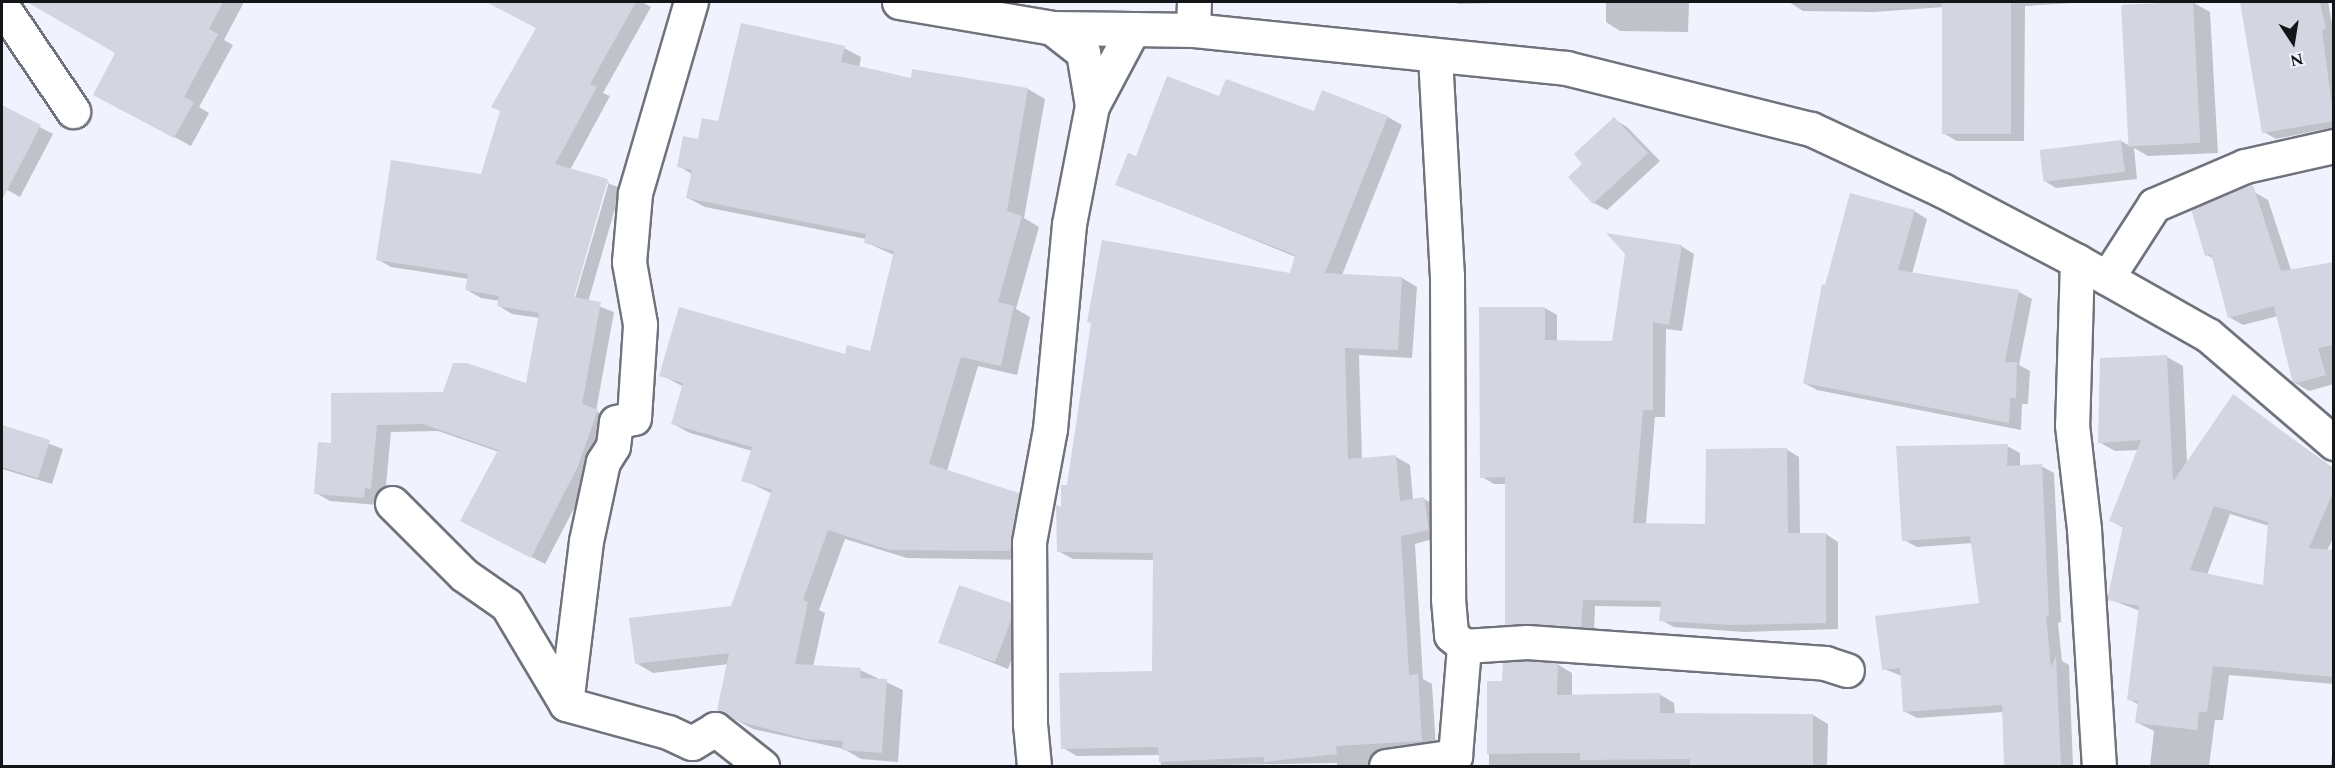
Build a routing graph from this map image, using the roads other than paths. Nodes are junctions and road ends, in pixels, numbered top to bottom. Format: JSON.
{"nodes":[{"id":1,"x":691,"y":2,"type":"edge"},
{"id":2,"x":899,"y":2,"type":"edge"},
{"id":3,"x":2,"y":6,"type":"edge"},
{"id":4,"x":1194,"y":16,"type":"edge"},
{"id":5,"x":1052,"y":28,"type":"junction"},
{"id":6,"x":1133,"y":29,"type":"junction"},
{"id":7,"x":1435,"y":57,"type":"junction"},
{"id":8,"x":1092,"y":106,"type":"junction"},
{"id":9,"x":73,"y":111,"type":"dead end"},
{"id":10,"x":2334,"y":146,"type":"edge"},
{"id":11,"x":2077,"y":261,"type":"junction"},
{"id":12,"x":2107,"y":278,"type":"junction"},
{"id":13,"x":2334,"y":443,"type":"edge"},
{"id":14,"x":392,"y":503,"type":"dead end"},
{"id":15,"x":1464,"y":646,"type":"junction"},
{"id":16,"x":1847,"y":670,"type":"dead end"},
{"id":17,"x":566,"y":704,"type":"junction"},
{"id":18,"x":762,"y":766,"type":"edge"},
{"id":19,"x":1034,"y":766,"type":"edge"},
{"id":20,"x":1386,"y":766,"type":"edge"},
{"id":21,"x":2099,"y":766,"type":"edge"}],
"edges":[{"from":1,"to":17,"type":"street"},
{"from":2,"to":5,"type":"street"},
{"from":3,"to":9,"type":"street"},
{"from":4,"to":6,"type":"street"},
{"from":4,"to":7,"type":"street"},
{"from":5,"to":6,"type":"street"},
{"from":5,"to":8,"type":"street"},
{"from":6,"to":8,"type":"street"},
{"from":7,"to":11,"type":"street"},
{"from":7,"to":15,"type":"street"},
{"from":8,"to":19,"type":"street"},
{"from":10,"to":12,"type":"street"},
{"from":11,"to":12,"type":"street"},
{"from":11,"to":21,"type":"street"},
{"from":12,"to":13,"type":"street"},
{"from":14,"to":17,"type":"street"},
{"from":15,"to":16,"type":"street"},
{"from":15,"to":20,"type":"street"},
{"from":17,"to":18,"type":"street"}]}
